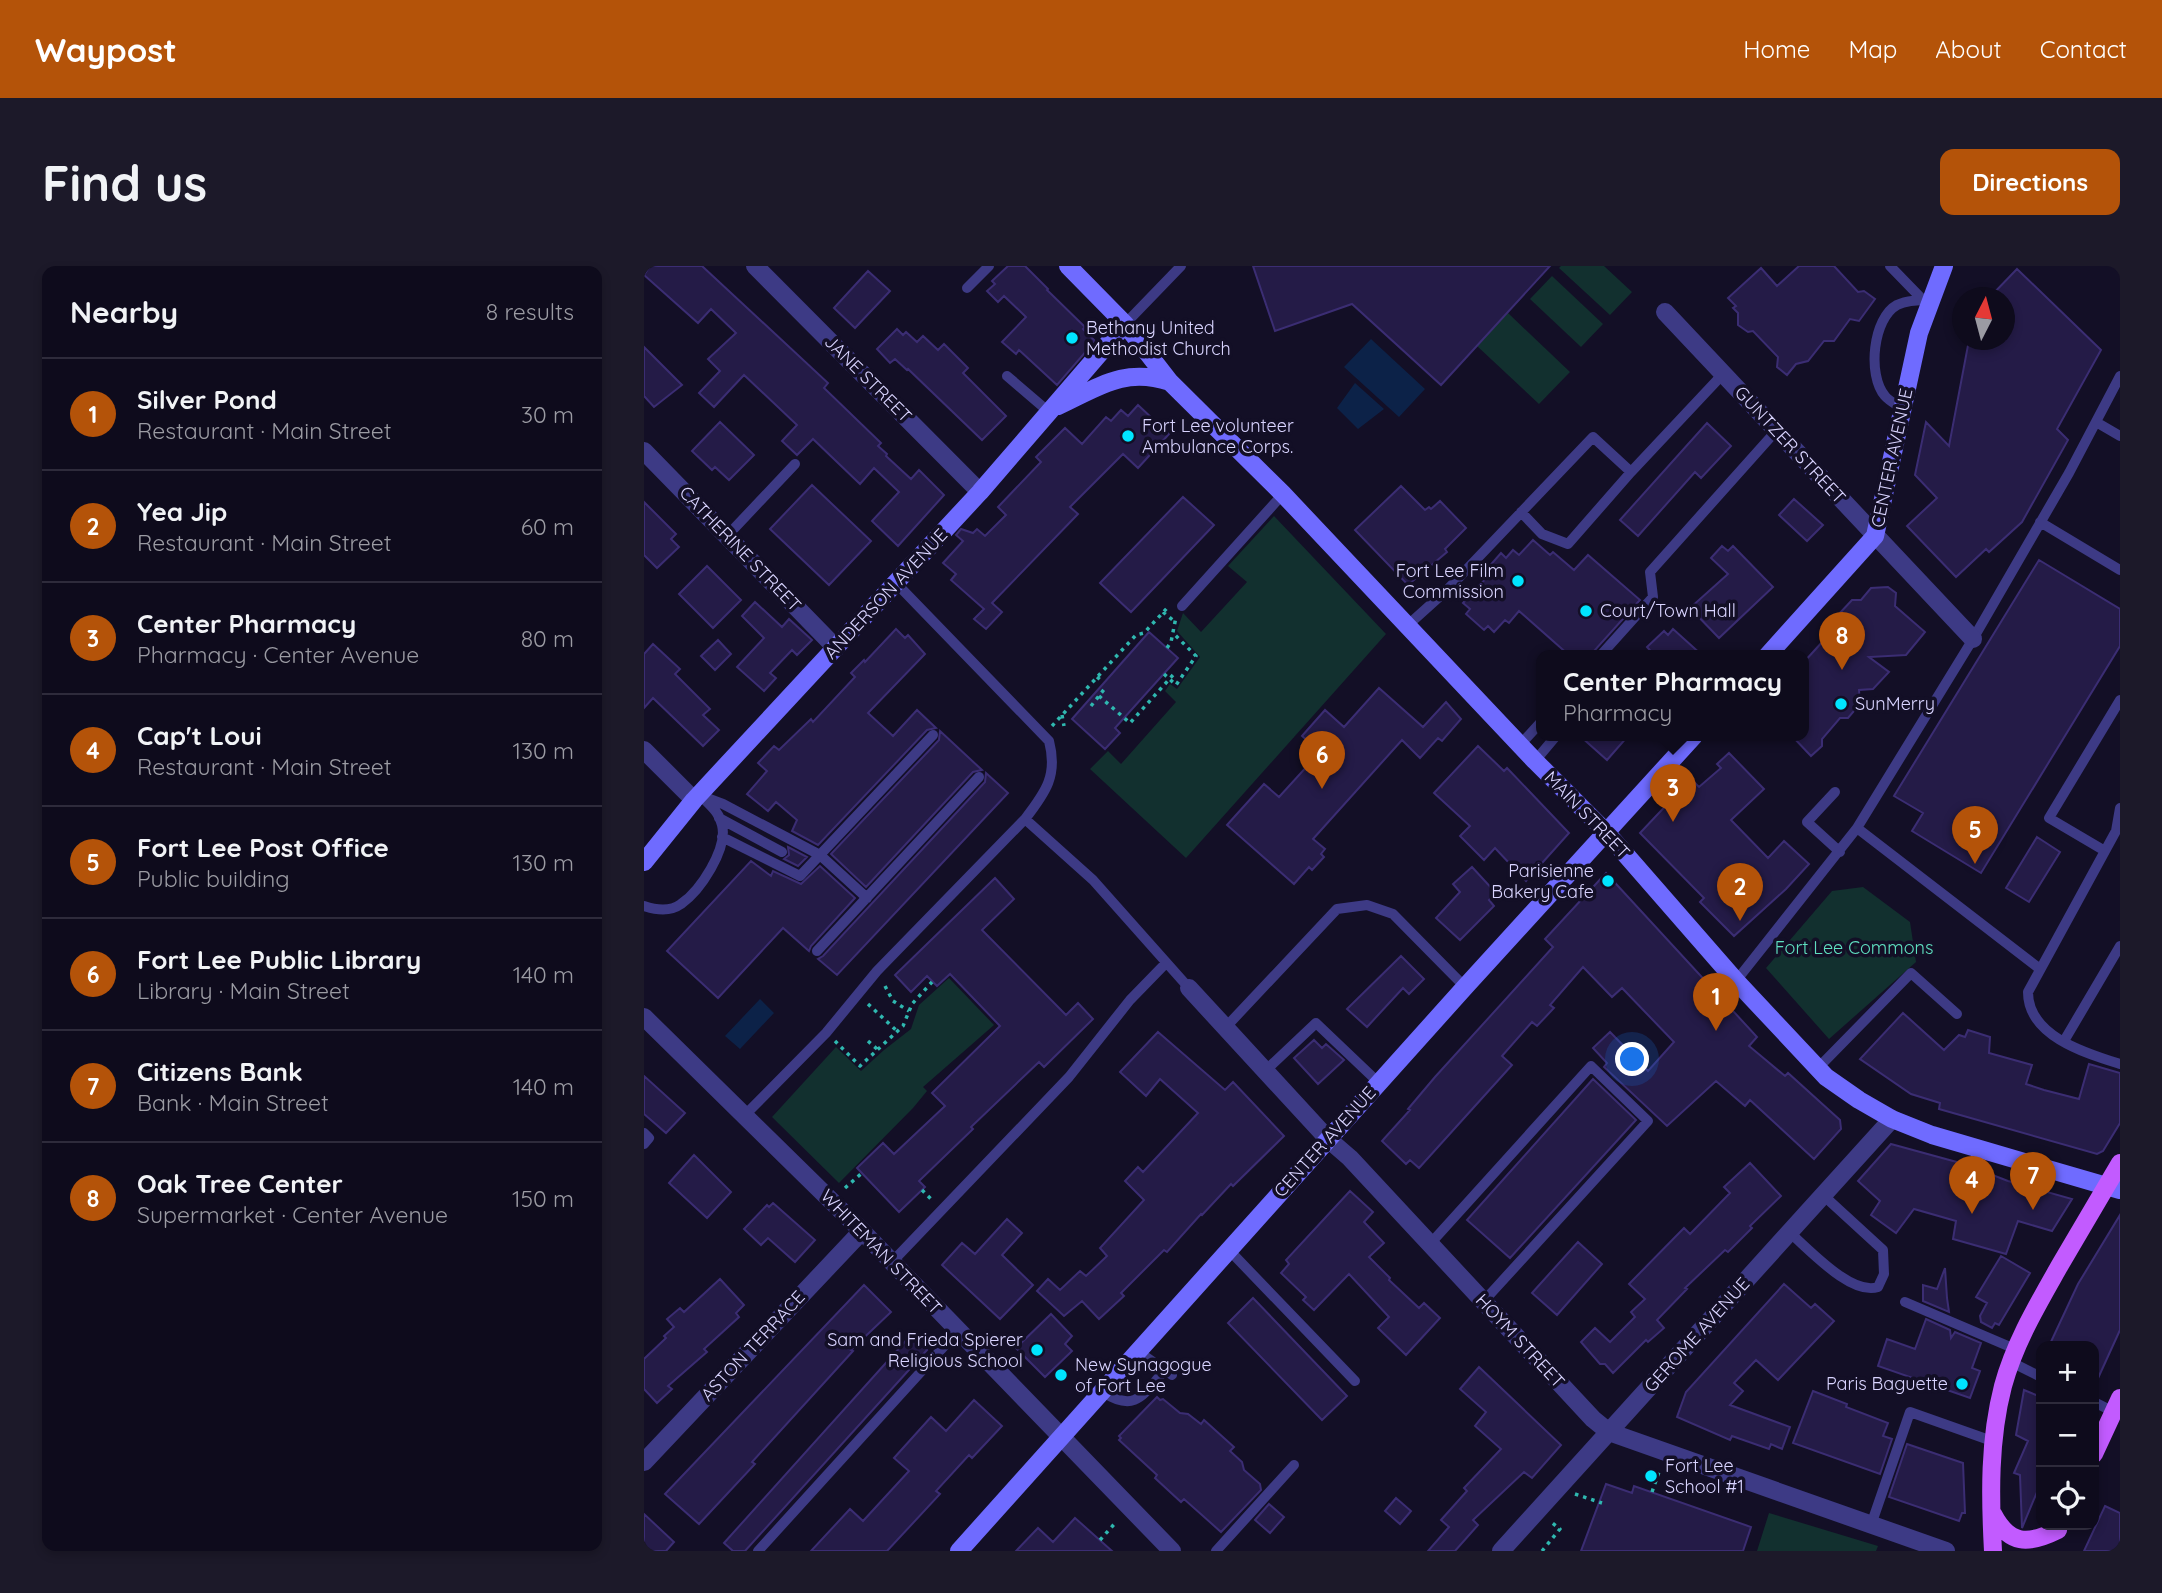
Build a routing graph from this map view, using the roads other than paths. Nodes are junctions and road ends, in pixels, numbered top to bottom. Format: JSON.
{"nodes":[{"id":1,"x":755,"y":266,"type":"edge"},
{"id":2,"x":989,"y":266,"type":"edge"},
{"id":3,"x":1068,"y":266,"type":"edge"},
{"id":4,"x":1181,"y":266,"type":"edge"},
{"id":5,"x":1890,"y":266,"type":"edge"},
{"id":6,"x":1944,"y":266,"type":"edge"},
{"id":7,"x":967,"y":288,"type":"dead end"},
{"id":8,"x":1926,"y":300,"type":"junction"},
{"id":9,"x":1665,"y":312,"type":"dead end"},
{"id":10,"x":1125,"y":324,"type":"junction"},
{"id":11,"x":1723,"y":374,"type":"junction"},
{"id":12,"x":1007,"y":376,"type":"dead end"},
{"id":13,"x":2120,"y":376,"type":"edge"},
{"id":14,"x":1170,"y":383,"type":"junction"},
{"id":15,"x":1051,"y":410,"type":"junction"},
{"id":16,"x":1903,"y":410,"type":"junction"},
{"id":17,"x":2096,"y":422,"type":"junction"},
{"id":18,"x":1776,"y":431,"type":"junction"},
{"id":19,"x":2120,"y":436,"type":"edge"},
{"id":20,"x":644,"y":451,"type":"edge"},
{"id":21,"x":795,"y":464,"type":"dead end"},
{"id":22,"x":1631,"y":472,"type":"junction"},
{"id":23,"x":980,"y":492,"type":"junction"},
{"id":24,"x":1283,"y":494,"type":"junction"},
{"id":25,"x":1521,"y":512,"type":"junction"},
{"id":26,"x":2040,"y":522,"type":"junction"},
{"id":27,"x":727,"y":536,"type":"junction"},
{"id":28,"x":1875,"y":536,"type":"junction"},
{"id":29,"x":2120,"y":569,"type":"edge"},
{"id":30,"x":896,"y":583,"type":"junction"},
{"id":31,"x":1177,"y":604,"type":"road end"},
{"id":32,"x":1408,"y":625,"type":"junction"},
{"id":33,"x":1973,"y":639,"type":"junction"},
{"id":34,"x":836,"y":648,"type":"junction"},
{"id":35,"x":1605,"y":650,"type":"edge"},
{"id":36,"x":1772,"y":650,"type":"edge"},
{"id":37,"x":2120,"y":700,"type":"edge"},
{"id":38,"x":1536,"y":728,"type":"edge"},
{"id":39,"x":933,"y":735,"type":"dead end"},
{"id":40,"x":1552,"y":741,"type":"edge"},
{"id":41,"x":1689,"y":741,"type":"edge"},
{"id":42,"x":1520,"y":745,"type":"junction"},
{"id":43,"x":644,"y":750,"type":"edge"},
{"id":44,"x":1535,"y":761,"type":"junction"},
{"id":45,"x":979,"y":777,"type":"dead end"},
{"id":46,"x":1835,"y":792,"type":"dead end"},
{"id":47,"x":697,"y":798,"type":"junction"},
{"id":48,"x":2120,"y":808,"type":"edge"},
{"id":49,"x":719,"y":818,"type":"junction"},
{"id":50,"x":1025,"y":819,"type":"junction"},
{"id":51,"x":1857,"y":828,"type":"junction"},
{"id":52,"x":1606,"y":832,"type":"junction"},
{"id":53,"x":722,"y":837,"type":"junction"},
{"id":54,"x":2105,"y":851,"type":"junction"},
{"id":55,"x":782,"y":852,"type":"dead end"},
{"id":56,"x":1840,"y":852,"type":"junction"},
{"id":57,"x":820,"y":855,"type":"junction"},
{"id":58,"x":644,"y":862,"type":"edge"},
{"id":59,"x":867,"y":898,"type":"junction"},
{"id":60,"x":644,"y":905,"type":"edge"},
{"id":61,"x":2120,"y":946,"type":"edge"},
{"id":62,"x":817,"y":951,"type":"dead end"},
{"id":63,"x":1166,"y":963,"type":"junction"},
{"id":64,"x":2040,"y":969,"type":"junction"},
{"id":65,"x":1737,"y":981,"type":"junction"},
{"id":66,"x":1465,"y":987,"type":"junction"},
{"id":67,"x":1189,"y":988,"type":"joint"},
{"id":68,"x":1956,"y":1014,"type":"dead end"},
{"id":69,"x":644,"y":1017,"type":"edge"},
{"id":70,"x":1225,"y":1028,"type":"junction"},
{"id":71,"x":2064,"y":1041,"type":"junction"},
{"id":72,"x":2120,"y":1064,"type":"edge"},
{"id":73,"x":1818,"y":1068,"type":"junction"},
{"id":74,"x":1265,"y":1071,"type":"junction"},
{"id":75,"x":1379,"y":1083,"type":"junction"},
{"id":76,"x":745,"y":1115,"type":"junction"},
{"id":77,"x":1892,"y":1119,"type":"junction"},
{"id":78,"x":644,"y":1133,"type":"edge"},
{"id":79,"x":1328,"y":1139,"type":"junction"},
{"id":80,"x":644,"y":1144,"type":"edge"},
{"id":81,"x":2120,"y":1163,"type":"edge"},
{"id":82,"x":2113,"y":1188,"type":"edge"},
{"id":83,"x":1823,"y":1195,"type":"junction"},
{"id":84,"x":862,"y":1231,"type":"junction"},
{"id":85,"x":1789,"y":1232,"type":"junction"},
{"id":86,"x":1430,"y":1244,"type":"junction"},
{"id":87,"x":1229,"y":1250,"type":"junction"},
{"id":88,"x":892,"y":1262,"type":"junction"},
{"id":89,"x":1905,"y":1301,"type":"dead end"},
{"id":90,"x":1483,"y":1302,"type":"junction"},
{"id":91,"x":958,"y":1331,"type":"junction"},
{"id":92,"x":1139,"y":1352,"type":"junction"},
{"id":93,"x":2013,"y":1355,"type":"junction"},
{"id":94,"x":2036,"y":1373,"type":"edge"},
{"id":95,"x":1355,"y":1381,"type":"dead end"},
{"id":96,"x":1103,"y":1392,"type":"junction"},
{"id":97,"x":2099,"y":1403,"type":"edge"},
{"id":98,"x":2117,"y":1405,"type":"edge"},
{"id":99,"x":1609,"y":1432,"type":"junction"},
{"id":100,"x":1063,"y":1438,"type":"junction"},
{"id":101,"x":1992,"y":1441,"type":"junction"},
{"id":102,"x":2099,"y":1443,"type":"edge"},
{"id":103,"x":644,"y":1462,"type":"edge"},
{"id":104,"x":1294,"y":1465,"type":"dead end"},
{"id":105,"x":1991,"y":1510,"type":"junction"},
{"id":106,"x":1871,"y":1524,"type":"junction"},
{"id":107,"x":2053,"y":1530,"type":"edge"},
{"id":108,"x":2058,"y":1530,"type":"edge"},
{"id":109,"x":758,"y":1551,"type":"edge"},
{"id":110,"x":959,"y":1551,"type":"edge"},
{"id":111,"x":1172,"y":1551,"type":"edge"},
{"id":112,"x":1216,"y":1551,"type":"edge"},
{"id":113,"x":1501,"y":1551,"type":"edge"},
{"id":114,"x":1946,"y":1551,"type":"edge"},
{"id":115,"x":1993,"y":1551,"type":"edge"},
{"id":116,"x":2049,"y":1551,"type":"edge"}],
"edges":[{"from":1,"to":23,"type":"street","name":"JANE STREET"},
{"from":2,"to":7,"type":"lane"},
{"from":3,"to":10,"type":"main road","name":"MAIN STREET"},
{"from":4,"to":10,"type":"lane"},
{"from":5,"to":8,"type":"lane"},
{"from":6,"to":8,"type":"main road","name":"CENTER AVENUE"},
{"from":8,"to":16,"type":"main road","name":"CENTER AVENUE"},
{"from":8,"to":16,"type":"lane"},
{"from":9,"to":11,"type":"street","name":"GUNTZER STREET"},
{"from":10,"to":14,"type":"main road","name":"MAIN STREET"},
{"from":10,"to":15,"type":"main road","name":"ANDERSON AVENUE"},
{"from":11,"to":18,"type":"street","name":"GUNTZER STREET"},
{"from":11,"to":22,"type":"lane"},
{"from":12,"to":15,"type":"lane"},
{"from":13,"to":17,"type":"lane"},
{"from":14,"to":15,"type":"main road"},
{"from":14,"to":24,"type":"main road","name":"MAIN STREET"},
{"from":15,"to":23,"type":"main road","name":"ANDERSON AVENUE"},
{"from":16,"to":28,"type":"main road","name":"CENTER AVENUE"},
{"from":17,"to":19,"type":"lane"},
{"from":17,"to":26,"type":"lane"},
{"from":18,"to":28,"type":"street","name":"GUNTZER STREET"},
{"from":18,"to":35,"type":"lane"},
{"from":20,"to":27,"type":"street","name":"CATHERINE STREET"},
{"from":21,"to":27,"type":"lane"},
{"from":22,"to":25,"type":"lane"},
{"from":22,"to":25,"type":"lane"},
{"from":23,"to":30,"type":"main road","name":"ANDERSON AVENUE"},
{"from":24,"to":31,"type":"lane"},
{"from":24,"to":32,"type":"main road","name":"MAIN STREET"},
{"from":25,"to":32,"type":"lane"},
{"from":26,"to":29,"type":"lane"},
{"from":26,"to":33,"type":"lane"},
{"from":27,"to":34,"type":"street","name":"CATHERINE STREET"},
{"from":28,"to":33,"type":"street","name":"GUNTZER STREET"},
{"from":28,"to":36,"type":"main road","name":"CENTER AVENUE"},
{"from":30,"to":34,"type":"main road","name":"ANDERSON AVENUE"},
{"from":30,"to":50,"type":"lane"},
{"from":32,"to":42,"type":"main road","name":"MAIN STREET"},
{"from":33,"to":51,"type":"lane"},
{"from":34,"to":47,"type":"main road","name":"ANDERSON AVENUE"},
{"from":37,"to":54,"type":"lane"},
{"from":38,"to":42,"type":"lane"},
{"from":39,"to":57,"type":"lane"},
{"from":40,"to":44,"type":"lane"},
{"from":41,"to":52,"type":"main road","name":"CENTER AVENUE"},
{"from":42,"to":44,"type":"main road","name":"MAIN STREET"},
{"from":43,"to":47,"type":"street"},
{"from":44,"to":52,"type":"main road","name":"MAIN STREET"},
{"from":45,"to":59,"type":"lane"},
{"from":46,"to":56,"type":"lane"},
{"from":47,"to":49,"type":"lane"},
{"from":47,"to":57,"type":"lane"},
{"from":47,"to":58,"type":"main road","name":"ANDERSON AVENUE"},
{"from":48,"to":54,"type":"lane"},
{"from":49,"to":53,"type":"lane"},
{"from":49,"to":55,"type":"lane"},
{"from":50,"to":63,"type":"lane"},
{"from":50,"to":76,"type":"lane"},
{"from":51,"to":56,"type":"lane"},
{"from":51,"to":64,"type":"lane"},
{"from":52,"to":65,"type":"main road","name":"MAIN STREET"},
{"from":52,"to":66,"type":"main road","name":"CENTER AVENUE"},
{"from":53,"to":57,"type":"lane"},
{"from":53,"to":60,"type":"lane"},
{"from":54,"to":64,"type":"lane"},
{"from":56,"to":65,"type":"lane"},
{"from":57,"to":59,"type":"lane"},
{"from":59,"to":62,"type":"lane"},
{"from":61,"to":71,"type":"lane"},
{"from":63,"to":67,"type":"lane"},
{"from":63,"to":88,"type":"lane"},
{"from":64,"to":71,"type":"lane"},
{"from":65,"to":73,"type":"main road","name":"MAIN STREET"},
{"from":66,"to":70,"type":"lane"},
{"from":66,"to":75,"type":"main road","name":"CENTER AVENUE"},
{"from":67,"to":70,"type":"street","name":"HOYM STREET"},
{"from":68,"to":73,"type":"lane"},
{"from":69,"to":76,"type":"street","name":"WHITEMAN STREET"},
{"from":70,"to":74,"type":"street","name":"HOYM STREET"},
{"from":71,"to":72,"type":"lane"},
{"from":73,"to":77,"type":"main road","name":"MAIN STREET"},
{"from":74,"to":75,"type":"lane"},
{"from":74,"to":79,"type":"street","name":"HOYM STREET"},
{"from":75,"to":79,"type":"main road","name":"CENTER AVENUE"},
{"from":76,"to":84,"type":"street","name":"WHITEMAN STREET"},
{"from":77,"to":82,"type":"main road","name":"MAIN STREET"},
{"from":77,"to":83,"type":"street","name":"GEROME AVENUE"},
{"from":78,"to":80,"type":"lane"},
{"from":79,"to":86,"type":"street","name":"HOYM STREET"},
{"from":79,"to":87,"type":"main road","name":"CENTER AVENUE"},
{"from":81,"to":82,"type":"main road"},
{"from":82,"to":93,"type":"main road"},
{"from":83,"to":85,"type":"street","name":"GEROME AVENUE"},
{"from":83,"to":85,"type":"lane"},
{"from":84,"to":88,"type":"street","name":"WHITEMAN STREET"},
{"from":84,"to":103,"type":"street","name":"ASTON TERRACE"},
{"from":85,"to":99,"type":"street","name":"GEROME AVENUE"},
{"from":86,"to":90,"type":"street","name":"HOYM STREET"},
{"from":86,"to":90,"type":"lane"},
{"from":87,"to":92,"type":"main road","name":"CENTER AVENUE"},
{"from":87,"to":95,"type":"lane"},
{"from":88,"to":91,"type":"street","name":"WHITEMAN STREET"},
{"from":89,"to":93,"type":"lane"},
{"from":90,"to":99,"type":"street","name":"HOYM STREET"},
{"from":91,"to":100,"type":"street","name":"WHITEMAN STREET"},
{"from":91,"to":109,"type":"lane"},
{"from":92,"to":96,"type":"main road","name":"CENTER AVENUE"},
{"from":92,"to":96,"type":"lane"},
{"from":93,"to":94,"type":"lane"},
{"from":93,"to":101,"type":"main road"},
{"from":96,"to":100,"type":"main road","name":"CENTER AVENUE"},
{"from":97,"to":98,"type":"lane"},
{"from":98,"to":102,"type":"main road"},
{"from":99,"to":106,"type":"street","name":"HOYM STREET"},
{"from":99,"to":113,"type":"street","name":"GEROME AVENUE"},
{"from":100,"to":110,"type":"main road","name":"CENTER AVENUE"},
{"from":100,"to":111,"type":"street","name":"WHITEMAN STREET"},
{"from":101,"to":105,"type":"main road"},
{"from":101,"to":106,"type":"lane"},
{"from":104,"to":112,"type":"lane"},
{"from":105,"to":107,"type":"main road"},
{"from":105,"to":115,"type":"main road"},
{"from":106,"to":114,"type":"street","name":"HOYM STREET"},
{"from":108,"to":116,"type":"main road"}]}
